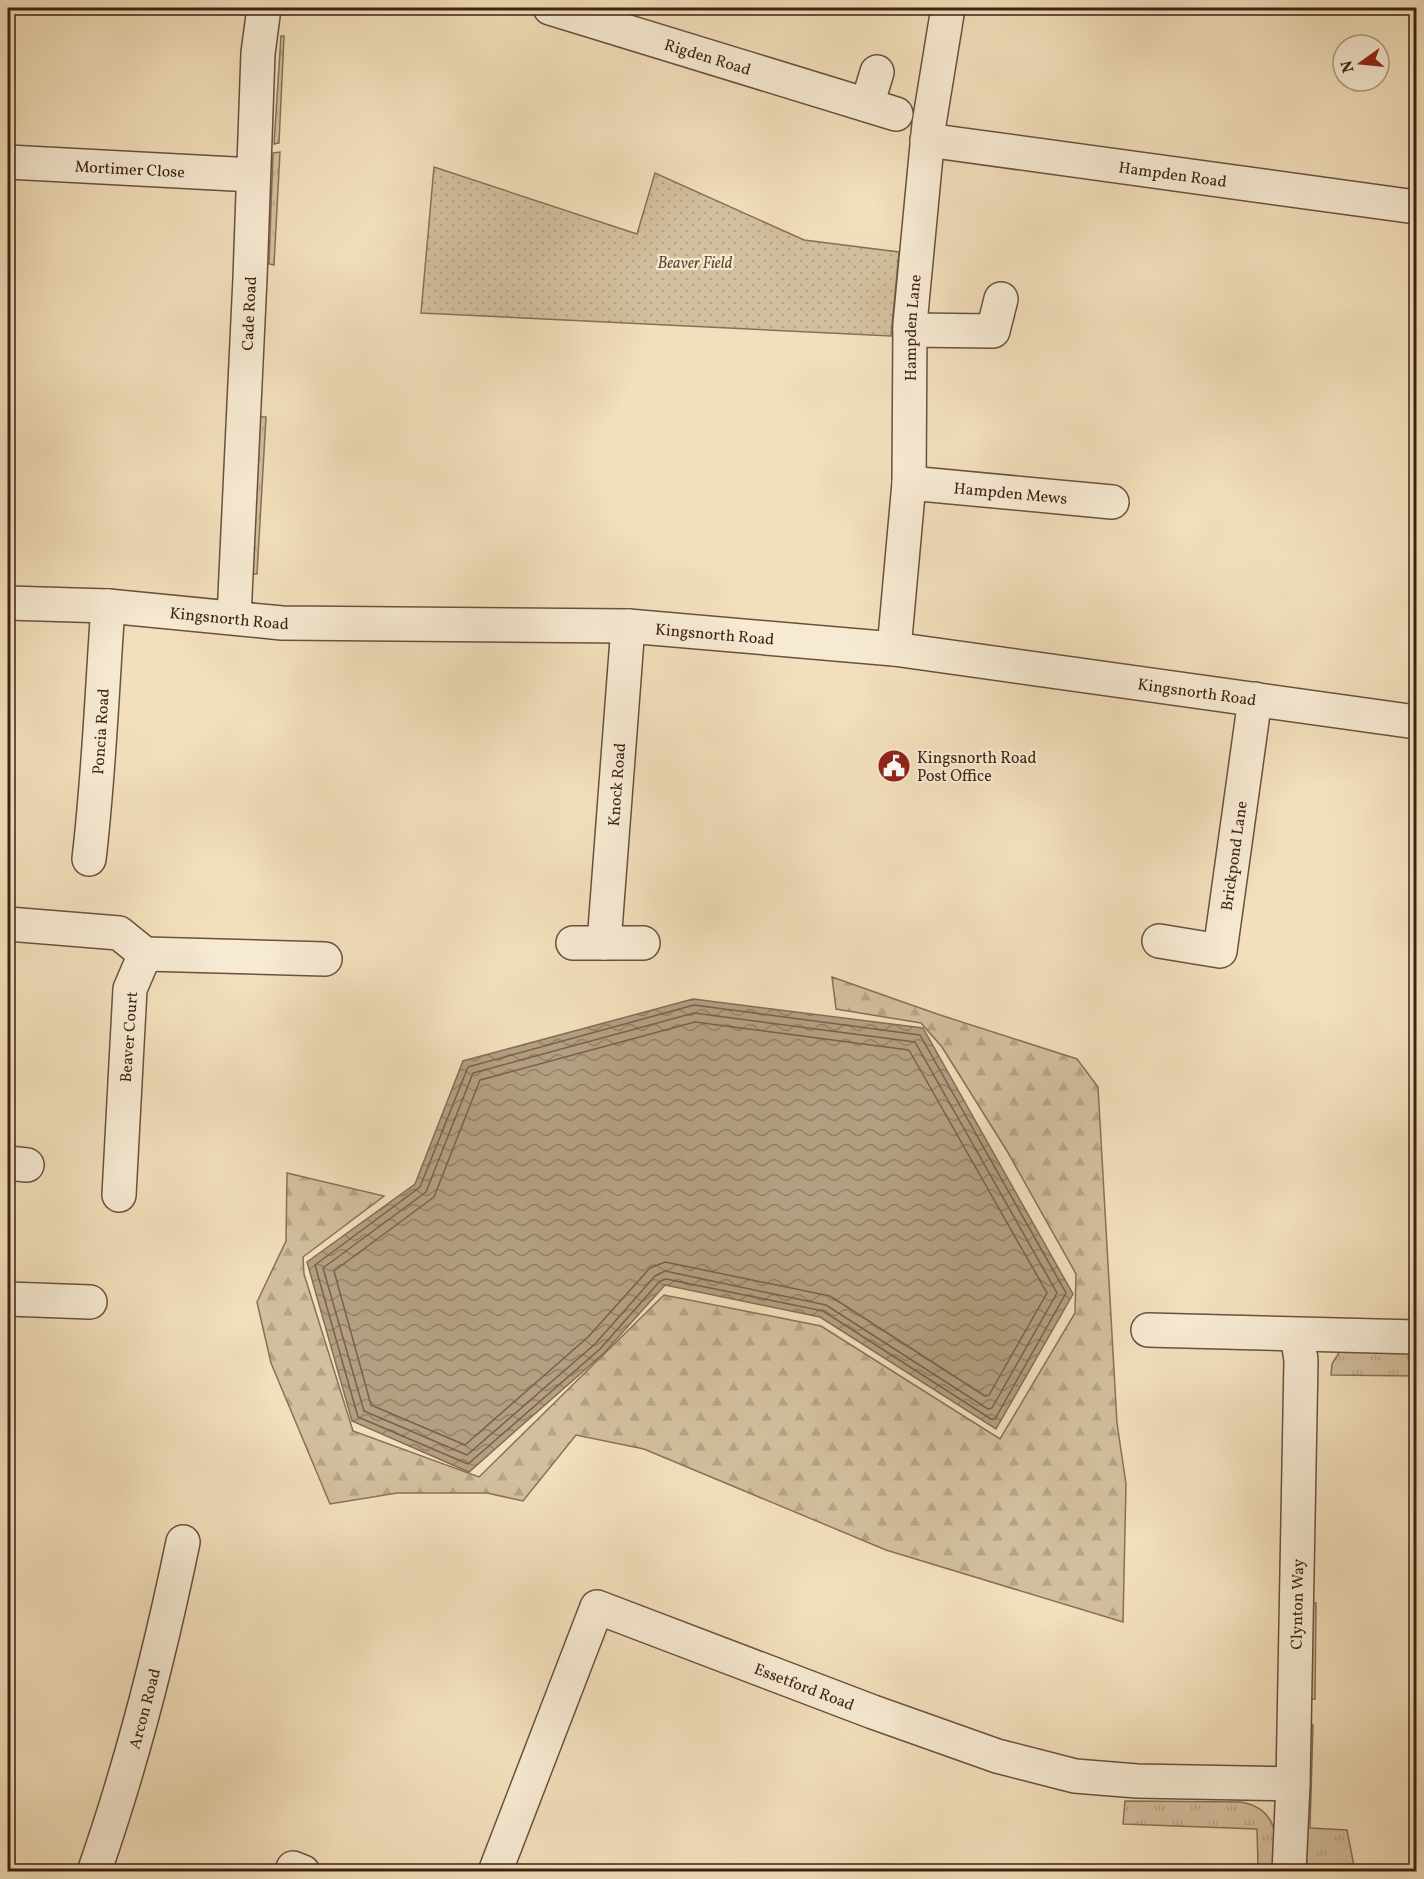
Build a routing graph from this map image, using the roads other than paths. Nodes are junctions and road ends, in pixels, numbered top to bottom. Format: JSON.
{"nodes":[{"id":1,"x":264,"y":8,"type":"edge"},
{"id":2,"x":550,"y":8,"type":"edge"},
{"id":3,"x":948,"y":8,"type":"edge"},
{"id":4,"x":630,"y":19,"type":"edge"},
{"id":5,"x":877,"y":72,"type":"dead end"},
{"id":6,"x":927,"y":140,"type":"junction"},
{"id":7,"x":8,"y":162,"type":"edge"},
{"id":8,"x":253,"y":175,"type":"junction"},
{"id":9,"x":1416,"y":207,"type":"edge"},
{"id":10,"x":1001,"y":298,"type":"dead end"},
{"id":11,"x":904,"y":326,"type":"junction"},
{"id":12,"x":909,"y":483,"type":"junction"},
{"id":13,"x":1112,"y":502,"type":"dead end"},
{"id":14,"x":8,"y":603,"type":"edge"},
{"id":15,"x":108,"y":606,"type":"junction"},
{"id":16,"x":234,"y":617,"type":"junction"},
{"id":17,"x":628,"y":626,"type":"junction"},
{"id":18,"x":894,"y":650,"type":"junction"},
{"id":19,"x":1255,"y":699,"type":"junction"},
{"id":20,"x":1416,"y":722,"type":"edge"},
{"id":21,"x":89,"y":859,"type":"dead end"},
{"id":22,"x":8,"y":924,"type":"edge"},
{"id":23,"x":1159,"y":941,"type":"dead end"},
{"id":24,"x":643,"y":943,"type":"dead end"},
{"id":25,"x":145,"y":954,"type":"junction"},
{"id":26,"x":325,"y":959,"type":"dead end"},
{"id":27,"x":119,"y":1195,"type":"dead end"},
{"id":28,"x":8,"y":1299,"type":"edge"},
{"id":29,"x":90,"y":1302,"type":"dead end"},
{"id":30,"x":1148,"y":1330,"type":"dead end"},
{"id":31,"x":1298,"y":1335,"type":"junction"},
{"id":32,"x":1416,"y":1337,"type":"edge"},
{"id":33,"x":183,"y":1542,"type":"dead end"},
{"id":34,"x":1293,"y":1784,"type":"junction"},
{"id":35,"x":94,"y":1872,"type":"edge"},
{"id":36,"x":495,"y":1872,"type":"edge"},
{"id":37,"x":1288,"y":1872,"type":"edge"}],
"edges":[{"from":1,"to":8,"type":"street","name":"Cade Road"},
{"from":2,"to":4,"type":"street","name":"Rigden Road"},
{"from":3,"to":6,"type":"street","name":"Hampden Lane"},
{"from":4,"to":5,"type":"street","name":"Rigden Road"},
{"from":6,"to":9,"type":"street","name":"Hampden Road"},
{"from":6,"to":11,"type":"street","name":"Hampden Lane"},
{"from":7,"to":8,"type":"street","name":"Mortimer Close"},
{"from":8,"to":16,"type":"street","name":"Cade Road"},
{"from":10,"to":11,"type":"street"},
{"from":11,"to":12,"type":"street","name":"Hampden Lane"},
{"from":12,"to":13,"type":"street","name":"Hampden Mews"},
{"from":12,"to":18,"type":"street","name":"Hampden Lane"},
{"from":14,"to":15,"type":"street","name":"Kingsnorth Road"},
{"from":15,"to":16,"type":"street","name":"Kingsnorth Road"},
{"from":15,"to":21,"type":"street","name":"Poncia Road"},
{"from":16,"to":17,"type":"street","name":"Kingsnorth Road"},
{"from":17,"to":18,"type":"street","name":"Kingsnorth Road"},
{"from":17,"to":24,"type":"street","name":"Knock Road"},
{"from":18,"to":19,"type":"street","name":"Kingsnorth Road"},
{"from":19,"to":20,"type":"street","name":"Kingsnorth Road"},
{"from":19,"to":23,"type":"street","name":"Brickpond Lane"},
{"from":22,"to":25,"type":"street"},
{"from":25,"to":26,"type":"street"},
{"from":25,"to":27,"type":"street","name":"Beaver Court"},
{"from":28,"to":29,"type":"street"},
{"from":30,"to":31,"type":"street"},
{"from":31,"to":32,"type":"street"},
{"from":31,"to":34,"type":"street","name":"Clynton Way"},
{"from":33,"to":35,"type":"street","name":"Arcon Road"},
{"from":34,"to":36,"type":"street","name":"Essetford Road"},
{"from":34,"to":37,"type":"street","name":"Clynton Way"}]}
